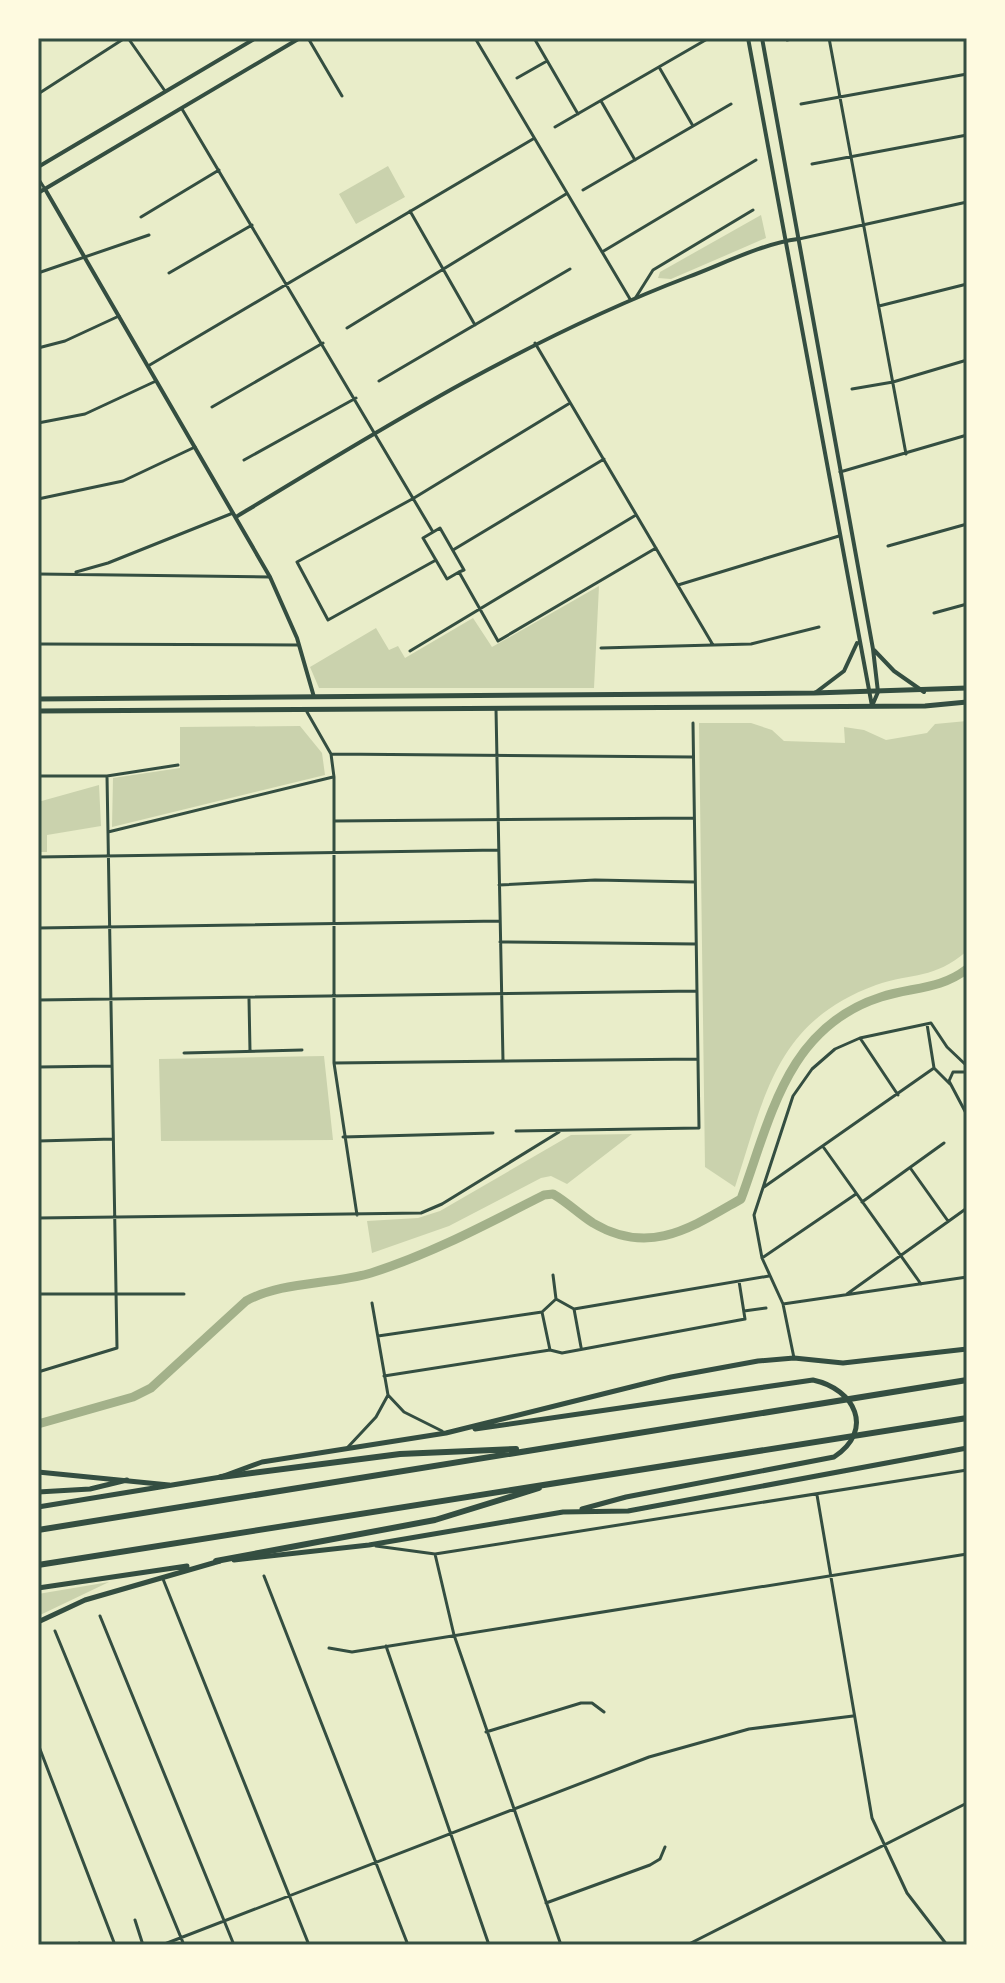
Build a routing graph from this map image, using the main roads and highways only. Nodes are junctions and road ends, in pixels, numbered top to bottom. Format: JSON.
{"nodes":[{"id":1,"x":967,"y":688,"type":"edge"},
{"id":2,"x":593,"y":696,"type":"junction"},
{"id":3,"x":196,"y":698,"type":"junction"},
{"id":4,"x":38,"y":699,"type":"edge"},
{"id":5,"x":967,"y":702,"type":"edge"},
{"id":6,"x":594,"y":708,"type":"junction"},
{"id":7,"x":38,"y":711,"type":"edge"},
{"id":8,"x":195,"y":712,"type":"junction"},
{"id":9,"x":967,"y":1349,"type":"edge"},
{"id":10,"x":967,"y":1380,"type":"edge"},
{"id":11,"x":967,"y":1418,"type":"edge"},
{"id":12,"x":446,"y":1433,"type":"junction"},
{"id":13,"x":967,"y":1448,"type":"edge"},
{"id":14,"x":536,"y":1449,"type":"junction"},
{"id":15,"x":38,"y":1472,"type":"edge"},
{"id":16,"x":221,"y":1477,"type":"junction"},
{"id":17,"x":132,"y":1479,"type":"junction"},
{"id":18,"x":555,"y":1483,"type":"junction"},
{"id":19,"x":174,"y":1485,"type":"junction"},
{"id":20,"x":38,"y":1492,"type":"edge"},
{"id":21,"x":38,"y":1507,"type":"edge"},
{"id":22,"x":573,"y":1511,"type":"junction"},
{"id":23,"x":38,"y":1530,"type":"edge"},
{"id":24,"x":216,"y":1561,"type":"junction"},
{"id":25,"x":38,"y":1565,"type":"edge"},
{"id":26,"x":38,"y":1588,"type":"edge"},
{"id":27,"x":38,"y":1622,"type":"edge"}],
"edges":[{"from":1,"to":2,"type":"main road"},
{"from":2,"to":3,"type":"main road"},
{"from":2,"to":6,"type":"main road"},
{"from":3,"to":4,"type":"main road"},
{"from":3,"to":8,"type":"main road"},
{"from":5,"to":6,"type":"main road"},
{"from":6,"to":8,"type":"main road"},
{"from":7,"to":8,"type":"main road"},
{"from":9,"to":12,"type":"main road"},
{"from":10,"to":14,"type":"highway"},
{"from":11,"to":18,"type":"highway"},
{"from":12,"to":16,"type":"main road"},
{"from":12,"to":22,"type":"main road"},
{"from":13,"to":22,"type":"main road"},
{"from":14,"to":16,"type":"highway"},
{"from":14,"to":23,"type":"highway"},
{"from":15,"to":17,"type":"main road"},
{"from":16,"to":19,"type":"main road"},
{"from":17,"to":19,"type":"main road"},
{"from":17,"to":20,"type":"main road"},
{"from":18,"to":24,"type":"highway"},
{"from":18,"to":25,"type":"highway"},
{"from":19,"to":21,"type":"main road"},
{"from":22,"to":24,"type":"main road"},
{"from":24,"to":26,"type":"main road"},
{"from":24,"to":27,"type":"main road"}]}
